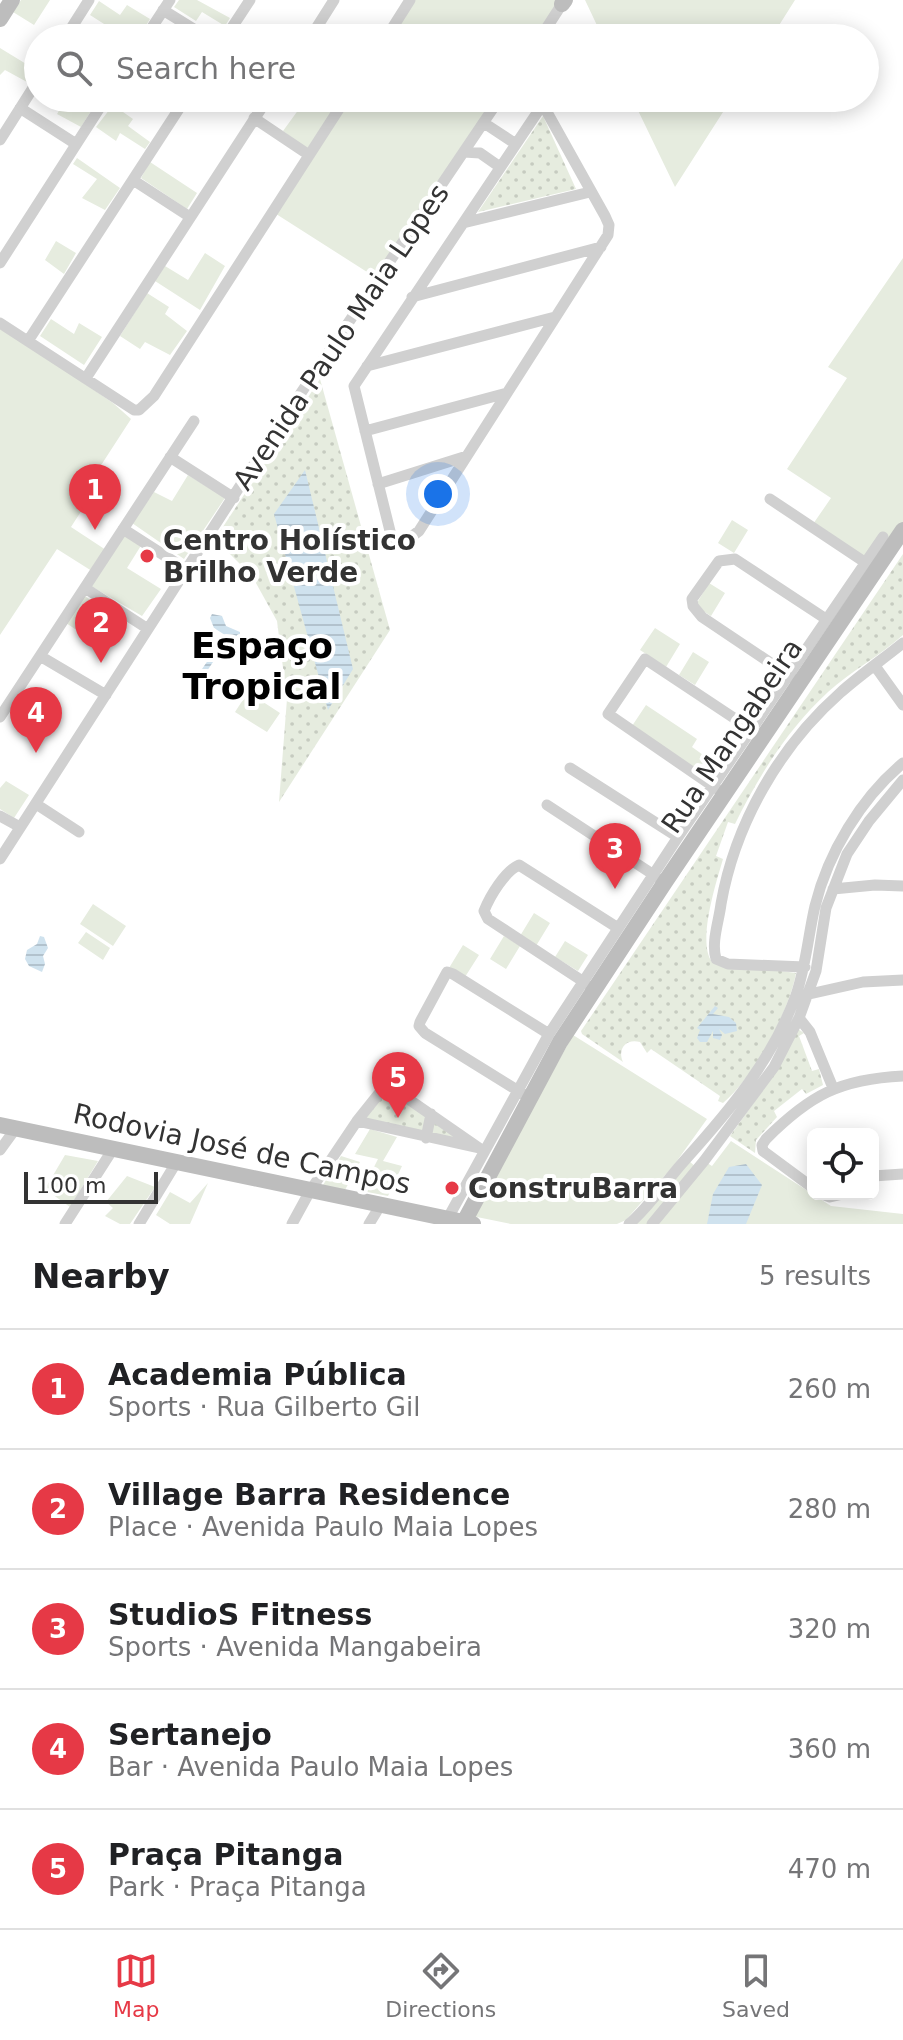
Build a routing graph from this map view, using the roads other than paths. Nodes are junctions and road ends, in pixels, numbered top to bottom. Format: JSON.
{"nodes":[{"id":1,"x":12,"y":0,"type":"edge"},
{"id":2,"x":89,"y":0,"type":"edge"},
{"id":3,"x":250,"y":0,"type":"edge"},
{"id":4,"x":334,"y":0,"type":"edge"},
{"id":5,"x":410,"y":0,"type":"edge"},
{"id":6,"x":562,"y":1,"type":"edge"},
{"id":7,"x":167,"y":5,"type":"edge"},
{"id":8,"x":0,"y":19,"type":"edge"},
{"id":9,"x":74,"y":24,"type":"edge"},
{"id":10,"x":154,"y":24,"type":"edge"},
{"id":11,"x":191,"y":24,"type":"edge"},
{"id":12,"x":234,"y":24,"type":"edge"},
{"id":13,"x":322,"y":24,"type":"edge"},
{"id":14,"x":395,"y":24,"type":"edge"},
{"id":15,"x":548,"y":24,"type":"edge"},
{"id":16,"x":24,"y":102,"type":"edge"},
{"id":17,"x":20,"y":108,"type":"junction"},
{"id":18,"x":24,"y":111,"type":"edge"},
{"id":19,"x":26,"y":112,"type":"edge"},
{"id":20,"x":97,"y":112,"type":"edge"},
{"id":21,"x":177,"y":112,"type":"edge"},
{"id":22,"x":258,"y":112,"type":"edge"},
{"id":23,"x":337,"y":112,"type":"edge"},
{"id":24,"x":491,"y":112,"type":"edge"},
{"id":25,"x":538,"y":112,"type":"edge"},
{"id":26,"x":550,"y":112,"type":"edge"},
{"id":27,"x":254,"y":118,"type":"junction"},
{"id":28,"x":484,"y":123,"type":"junction"},
{"id":29,"x":0,"y":140,"type":"edge"},
{"id":30,"x":76,"y":144,"type":"junction"},
{"id":31,"x":516,"y":144,"type":"junction"},
{"id":32,"x":469,"y":152,"type":"junction"},
{"id":33,"x":309,"y":155,"type":"junction"},
{"id":34,"x":500,"y":167,"type":"junction"},
{"id":35,"x":133,"y":180,"type":"junction"},
{"id":36,"x":590,"y":192,"type":"junction"},
{"id":37,"x":190,"y":217,"type":"junction"},
{"id":38,"x":463,"y":223,"type":"junction"},
{"id":39,"x":601,"y":247,"type":"junction"},
{"id":40,"x":0,"y":263,"type":"edge"},
{"id":41,"x":412,"y":297,"type":"junction"},
{"id":42,"x":555,"y":317,"type":"junction"},
{"id":43,"x":0,"y":323,"type":"edge"},
{"id":44,"x":28,"y":341,"type":"junction"},
{"id":45,"x":367,"y":366,"type":"junction"},
{"id":46,"x":86,"y":378,"type":"junction"},
{"id":47,"x":507,"y":393,"type":"junction"},
{"id":48,"x":194,"y":421,"type":"dead end"},
{"id":49,"x":365,"y":431,"type":"junction"},
{"id":50,"x":467,"y":455,"type":"junction"},
{"id":51,"x":170,"y":457,"type":"junction"},
{"id":52,"x":378,"y":484,"type":"junction"},
{"id":53,"x":234,"y":498,"type":"junction"},
{"id":54,"x":770,"y":499,"type":"dead end"},
{"id":55,"x":123,"y":529,"type":"junction"},
{"id":56,"x":903,"y":530,"type":"edge"},
{"id":57,"x":883,"y":537,"type":"dead end"},
{"id":58,"x":871,"y":566,"type":"junction"},
{"id":59,"x":187,"y":570,"type":"junction"},
{"id":60,"x":85,"y":588,"type":"junction"},
{"id":61,"x":826,"y":619,"type":"junction"},
{"id":62,"x":148,"y":629,"type":"junction"},
{"id":63,"x":903,"y":643,"type":"edge"},
{"id":64,"x":40,"y":656,"type":"junction"},
{"id":65,"x":875,"y":666,"type":"junction"},
{"id":66,"x":794,"y":678,"type":"junction"},
{"id":67,"x":106,"y":695,"type":"junction"},
{"id":68,"x":903,"y":705,"type":"edge"},
{"id":69,"x":0,"y":717,"type":"edge"},
{"id":70,"x":752,"y":730,"type":"junction"},
{"id":71,"x":903,"y":763,"type":"edge"},
{"id":72,"x":570,"y":768,"type":"dead end"},
{"id":73,"x":900,"y":786,"type":"edge"},
{"id":74,"x":719,"y":790,"type":"junction"},
{"id":75,"x":36,"y":804,"type":"junction"},
{"id":76,"x":547,"y":805,"type":"dead end"},
{"id":77,"x":0,"y":816,"type":"edge"},
{"id":78,"x":20,"y":827,"type":"junction"},
{"id":79,"x":79,"y":832,"type":"dead end"},
{"id":80,"x":844,"y":835,"type":"junction"},
{"id":81,"x":678,"y":837,"type":"junction"},
{"id":82,"x":857,"y":838,"type":"junction"},
{"id":83,"x":0,"y":859,"type":"edge"},
{"id":84,"x":659,"y":878,"type":"junction"},
{"id":85,"x":903,"y":886,"type":"edge"},
{"id":86,"x":833,"y":889,"type":"junction"},
{"id":87,"x":618,"y":928,"type":"junction"},
{"id":88,"x":805,"y":967,"type":"junction"},
{"id":89,"x":903,"y":980,"type":"edge"},
{"id":90,"x":588,"y":985,"type":"junction"},
{"id":91,"x":802,"y":995,"type":"junction"},
{"id":92,"x":799,"y":1018,"type":"junction"},
{"id":93,"x":549,"y":1034,"type":"junction"},
{"id":94,"x":903,"y":1076,"type":"edge"},
{"id":95,"x":833,"y":1088,"type":"junction"},
{"id":96,"x":524,"y":1095,"type":"junction"},
{"id":97,"x":431,"y":1114,"type":"junction"},
{"id":98,"x":357,"y":1121,"type":"junction"},
{"id":99,"x":724,"y":1124,"type":"junction"},
{"id":100,"x":8,"y":1127,"type":"edge"},
{"id":101,"x":426,"y":1138,"type":"junction"},
{"id":102,"x":1,"y":1147,"type":"edge"},
{"id":103,"x":113,"y":1149,"type":"junction"},
{"id":104,"x":482,"y":1149,"type":"junction"},
{"id":105,"x":685,"y":1160,"type":"junction"},
{"id":106,"x":176,"y":1163,"type":"junction"},
{"id":107,"x":697,"y":1169,"type":"junction"},
{"id":108,"x":903,"y":1174,"type":"edge"},
{"id":109,"x":879,"y":1176,"type":"edge"},
{"id":110,"x":807,"y":1184,"type":"edge"},
{"id":111,"x":310,"y":1191,"type":"junction"},
{"id":112,"x":380,"y":1206,"type":"junction"},
{"id":113,"x":460,"y":1222,"type":"edge"},
{"id":114,"x":65,"y":1224,"type":"edge"},
{"id":115,"x":139,"y":1224,"type":"edge"},
{"id":116,"x":292,"y":1224,"type":"edge"},
{"id":117,"x":369,"y":1224,"type":"edge"},
{"id":118,"x":629,"y":1224,"type":"edge"},
{"id":119,"x":652,"y":1224,"type":"edge"}],
"edges":[{"from":1,"to":8,"type":"street"},
{"from":2,"to":9,"type":"street"},
{"from":3,"to":12,"type":"street"},
{"from":4,"to":13,"type":"street"},
{"from":5,"to":14,"type":"street"},
{"from":6,"to":15,"type":"street"},
{"from":7,"to":10,"type":"street"},
{"from":7,"to":11,"type":"street"},
{"from":16,"to":17,"type":"street"},
{"from":17,"to":18,"type":"street"},
{"from":17,"to":29,"type":"street"},
{"from":19,"to":30,"type":"street"},
{"from":20,"to":30,"type":"street"},
{"from":21,"to":35,"type":"street"},
{"from":22,"to":27,"type":"street"},
{"from":23,"to":33,"type":"street"},
{"from":24,"to":28,"type":"street","name":"Avenida Paulo Maia Lopes"},
{"from":25,"to":31,"type":"street"},
{"from":26,"to":36,"type":"street"},
{"from":27,"to":33,"type":"street"},
{"from":27,"to":37,"type":"street"},
{"from":28,"to":31,"type":"street"},
{"from":28,"to":32,"type":"street","name":"Avenida Paulo Maia Lopes"},
{"from":30,"to":40,"type":"street"},
{"from":31,"to":34,"type":"street"},
{"from":32,"to":34,"type":"street"},
{"from":32,"to":53,"type":"street","name":"Avenida Paulo Maia Lopes"},
{"from":33,"to":46,"type":"street"},
{"from":34,"to":38,"type":"street"},
{"from":35,"to":37,"type":"street"},
{"from":35,"to":44,"type":"street"},
{"from":36,"to":38,"type":"street"},
{"from":36,"to":39,"type":"street"},
{"from":37,"to":46,"type":"street"},
{"from":38,"to":41,"type":"street"},
{"from":39,"to":41,"type":"street"},
{"from":39,"to":42,"type":"street"},
{"from":41,"to":45,"type":"street"},
{"from":42,"to":45,"type":"street"},
{"from":42,"to":47,"type":"street"},
{"from":43,"to":44,"type":"street"},
{"from":44,"to":46,"type":"street"},
{"from":45,"to":49,"type":"street"},
{"from":47,"to":49,"type":"street"},
{"from":47,"to":50,"type":"street"},
{"from":48,"to":51,"type":"street"},
{"from":49,"to":52,"type":"street"},
{"from":50,"to":52,"type":"street"},
{"from":50,"to":52,"type":"street"},
{"from":51,"to":53,"type":"street"},
{"from":51,"to":55,"type":"street"},
{"from":53,"to":59,"type":"street","name":"Avenida Paulo Maia Lopes"},
{"from":54,"to":58,"type":"street"},
{"from":55,"to":59,"type":"street"},
{"from":55,"to":60,"type":"street"},
{"from":56,"to":58,"type":"street","name":"Rua Mangabeira"},
{"from":57,"to":58,"type":"street"},
{"from":58,"to":61,"type":"street"},
{"from":58,"to":66,"type":"street","name":"Rua Mangabeira"},
{"from":59,"to":62,"type":"street","name":"Avenida Paulo Maia Lopes"},
{"from":60,"to":62,"type":"street"},
{"from":60,"to":64,"type":"street"},
{"from":61,"to":66,"type":"street"},
{"from":61,"to":66,"type":"street"},
{"from":62,"to":67,"type":"street","name":"Avenida Paulo Maia Lopes"},
{"from":63,"to":65,"type":"street"},
{"from":64,"to":67,"type":"street"},
{"from":64,"to":69,"type":"street"},
{"from":65,"to":68,"type":"street"},
{"from":65,"to":88,"type":"street"},
{"from":66,"to":70,"type":"street"},
{"from":66,"to":74,"type":"street","name":"Rua Mangabeira"},
{"from":67,"to":75,"type":"street","name":"Avenida Paulo Maia Lopes"},
{"from":70,"to":74,"type":"street"},
{"from":70,"to":74,"type":"street"},
{"from":71,"to":80,"type":"street"},
{"from":72,"to":81,"type":"street"},
{"from":73,"to":82,"type":"street"},
{"from":74,"to":81,"type":"street"},
{"from":74,"to":84,"type":"street","name":"Rua Mangabeira"},
{"from":75,"to":78,"type":"street","name":"Avenida Paulo Maia Lopes"},
{"from":75,"to":79,"type":"street"},
{"from":76,"to":84,"type":"street"},
{"from":77,"to":78,"type":"street"},
{"from":78,"to":83,"type":"street","name":"Avenida Paulo Maia Lopes"},
{"from":80,"to":82,"type":"street"},
{"from":80,"to":88,"type":"street"},
{"from":81,"to":84,"type":"street"},
{"from":82,"to":86,"type":"street"},
{"from":84,"to":87,"type":"street"},
{"from":84,"to":90,"type":"street","name":"Rua Mangabeira"},
{"from":85,"to":86,"type":"street"},
{"from":86,"to":91,"type":"street"},
{"from":87,"to":90,"type":"street"},
{"from":87,"to":90,"type":"street"},
{"from":88,"to":91,"type":"street"},
{"from":89,"to":91,"type":"street"},
{"from":90,"to":93,"type":"street"},
{"from":90,"to":96,"type":"street","name":"Rua Mangabeira"},
{"from":91,"to":92,"type":"street"},
{"from":91,"to":99,"type":"street"},
{"from":92,"to":95,"type":"street"},
{"from":92,"to":99,"type":"street"},
{"from":93,"to":96,"type":"street"},
{"from":93,"to":96,"type":"street"},
{"from":94,"to":95,"type":"street"},
{"from":95,"to":110,"type":"street"},
{"from":96,"to":104,"type":"street"},
{"from":96,"to":113,"type":"street","name":"Rua Mangabeira"},
{"from":97,"to":98,"type":"street"},
{"from":97,"to":101,"type":"street"},
{"from":97,"to":104,"type":"street"},
{"from":98,"to":101,"type":"street"},
{"from":98,"to":111,"type":"street"},
{"from":99,"to":105,"type":"street"},
{"from":99,"to":107,"type":"street"},
{"from":100,"to":102,"type":"street"},
{"from":100,"to":103,"type":"street","name":"Rodovia José de Campos"},
{"from":101,"to":104,"type":"street"},
{"from":103,"to":106,"type":"street","name":"Rodovia José de Campos"},
{"from":103,"to":114,"type":"street"},
{"from":104,"to":113,"type":"street"},
{"from":105,"to":107,"type":"street"},
{"from":105,"to":118,"type":"street"},
{"from":106,"to":111,"type":"street","name":"Rodovia José de Campos"},
{"from":106,"to":115,"type":"street"},
{"from":107,"to":119,"type":"street"},
{"from":108,"to":109,"type":"street"},
{"from":111,"to":112,"type":"street","name":"Rodovia José de Campos"},
{"from":111,"to":116,"type":"street"},
{"from":112,"to":113,"type":"street","name":"Rodovia José de Campos"},
{"from":112,"to":117,"type":"street"}]}
